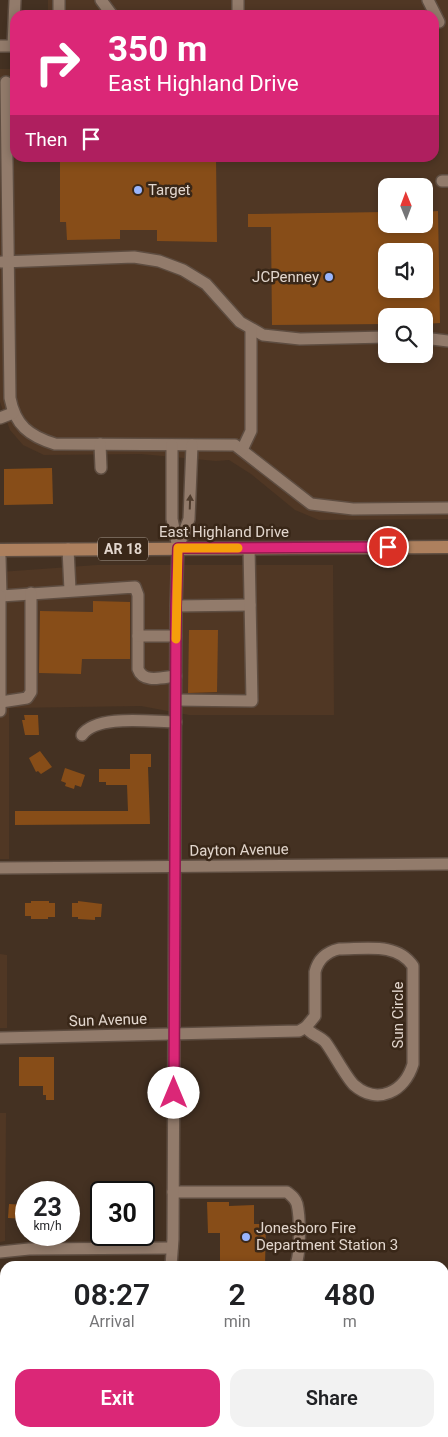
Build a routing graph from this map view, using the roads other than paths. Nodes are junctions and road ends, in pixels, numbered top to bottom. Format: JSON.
{"nodes":[{"id":1,"x":7,"y":82,"type":"edge"},
{"id":2,"x":3,"y":112,"type":"edge"},
{"id":3,"x":3,"y":187,"type":"edge"},
{"id":4,"x":2,"y":260,"type":"edge"},
{"id":5,"x":4,"y":296,"type":"edge"},
{"id":6,"x":251,"y":329,"type":"junction"},
{"id":7,"x":378,"y":337,"type":"edge"},
{"id":8,"x":433,"y":339,"type":"edge"},
{"id":9,"x":448,"y":341,"type":"edge"},
{"id":10,"x":5,"y":388,"type":"edge"},
{"id":11,"x":13,"y":414,"type":"junction"},
{"id":12,"x":0,"y":418,"type":"edge"},
{"id":13,"x":100,"y":444,"type":"junction"},
{"id":14,"x":172,"y":444,"type":"junction"},
{"id":15,"x":192,"y":445,"type":"junction"},
{"id":16,"x":242,"y":450,"type":"junction"},
{"id":17,"x":101,"y":468,"type":"dead end"},
{"id":18,"x":448,"y":508,"type":"edge"},
{"id":19,"x":448,"y":547,"type":"edge"},
{"id":20,"x":178,"y":548,"type":"junction"},
{"id":21,"x":249,"y":548,"type":"junction"},
{"id":22,"x":68,"y":549,"type":"junction"},
{"id":23,"x":0,"y":550,"type":"edge"},
{"id":24,"x":0,"y":557,"type":"edge"},
{"id":25,"x":70,"y":590,"type":"junction"},
{"id":26,"x":31,"y":593,"type":"junction"},
{"id":27,"x":0,"y":596,"type":"edge"},
{"id":28,"x":250,"y":605,"type":"junction"},
{"id":29,"x":176,"y":606,"type":"junction"},
{"id":30,"x":138,"y":636,"type":"junction"},
{"id":31,"x":176,"y":636,"type":"junction"},
{"id":32,"x":176,"y":676,"type":"junction"},
{"id":33,"x":0,"y":677,"type":"edge"},
{"id":34,"x":176,"y":700,"type":"junction"},
{"id":35,"x":1,"y":702,"type":"edge"},
{"id":36,"x":0,"y":711,"type":"edge"},
{"id":37,"x":176,"y":722,"type":"junction"},
{"id":38,"x":82,"y":735,"type":"dead end"},
{"id":39,"x":448,"y":864,"type":"edge"},
{"id":40,"x":175,"y":866,"type":"junction"},
{"id":41,"x":0,"y":868,"type":"edge"},
{"id":42,"x":306,"y":1027,"type":"junction"},
{"id":43,"x":174,"y":1033,"type":"junction"},
{"id":44,"x":0,"y":1038,"type":"edge"},
{"id":45,"x":173,"y":1192,"type":"junction"},
{"id":46,"x":172,"y":1248,"type":"junction"},
{"id":47,"x":0,"y":1252,"type":"edge"},
{"id":48,"x":171,"y":1261,"type":"edge"},
{"id":49,"x":297,"y":1261,"type":"edge"}],
"edges":[{"from":1,"to":2,"type":"street"},
{"from":2,"to":3,"type":"street"},
{"from":3,"to":4,"type":"street"},
{"from":4,"to":5,"type":"street"},
{"from":4,"to":6,"type":"street"},
{"from":5,"to":10,"type":"street"},
{"from":6,"to":7,"type":"street"},
{"from":6,"to":16,"type":"street"},
{"from":8,"to":9,"type":"street"},
{"from":10,"to":11,"type":"street"},
{"from":11,"to":12,"type":"street"},
{"from":11,"to":13,"type":"street"},
{"from":13,"to":14,"type":"street"},
{"from":13,"to":17,"type":"street"},
{"from":14,"to":15,"type":"street"},
{"from":14,"to":20,"type":"street"},
{"from":15,"to":16,"type":"street"},
{"from":20,"to":15,"type":"street","one_way":true},
{"from":16,"to":18,"type":"street"},
{"from":19,"to":21,"type":"main road","name":"East Highland Drive","number":"AR 18"},
{"from":20,"to":21,"type":"main road","name":"East Highland Drive","number":"AR 18"},
{"from":20,"to":22,"type":"main road","name":"East Highland Drive","number":"AR 18"},
{"from":20,"to":29,"type":"street"},
{"from":21,"to":28,"type":"street"},
{"from":22,"to":23,"type":"main road","name":"East Highland Drive","number":"AR 18"},
{"from":22,"to":25,"type":"street"},
{"from":24,"to":27,"type":"street"},
{"from":25,"to":26,"type":"street"},
{"from":25,"to":30,"type":"street"},
{"from":26,"to":27,"type":"street"},
{"from":26,"to":35,"type":"street"},
{"from":27,"to":33,"type":"street"},
{"from":28,"to":29,"type":"street"},
{"from":28,"to":34,"type":"street"},
{"from":29,"to":31,"type":"street"},
{"from":30,"to":31,"type":"street"},
{"from":30,"to":32,"type":"street"},
{"from":31,"to":32,"type":"street"},
{"from":32,"to":34,"type":"street"},
{"from":33,"to":35,"type":"street"},
{"from":34,"to":37,"type":"street"},
{"from":35,"to":36,"type":"street"},
{"from":37,"to":38,"type":"street"},
{"from":37,"to":40,"type":"street"},
{"from":39,"to":40,"type":"street","name":"Dayton Avenue"},
{"from":40,"to":41,"type":"street","name":"Dayton Avenue"},
{"from":40,"to":43,"type":"street"},
{"from":42,"to":42,"type":"street","name":"Sun Circle"},
{"from":42,"to":43,"type":"street","name":"Sun Avenue"},
{"from":43,"to":44,"type":"street","name":"Sun Avenue"},
{"from":43,"to":45,"type":"street"},
{"from":45,"to":46,"type":"street"},
{"from":45,"to":49,"type":"street"},
{"from":46,"to":47,"type":"street"},
{"from":46,"to":48,"type":"street"}]}
